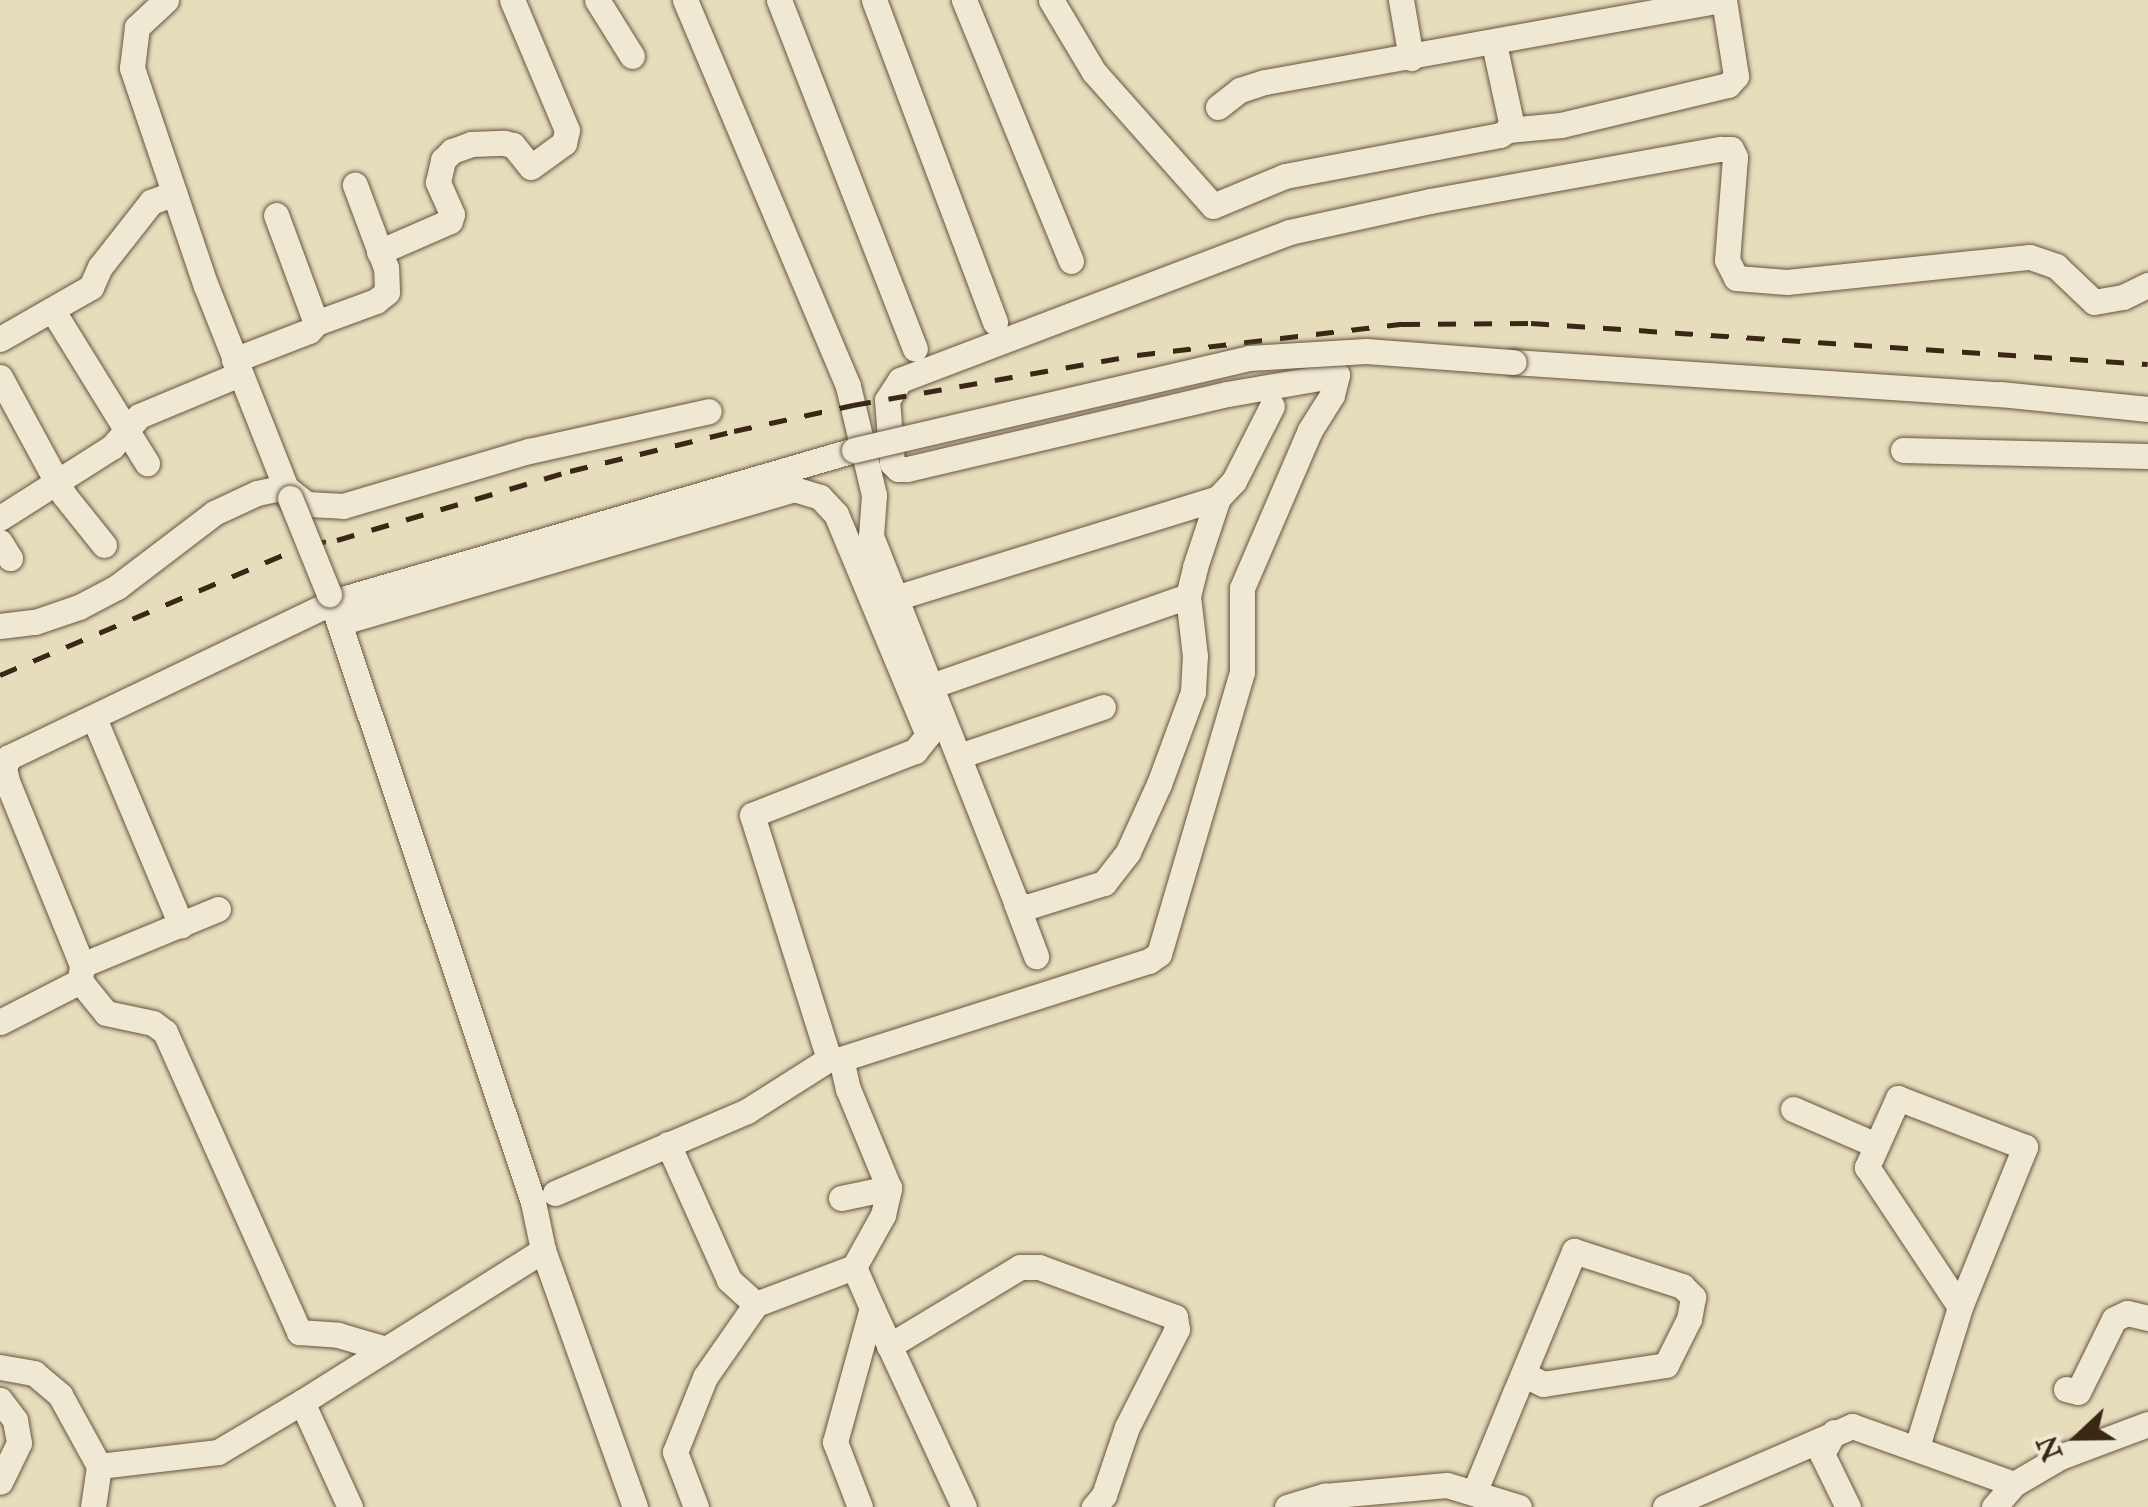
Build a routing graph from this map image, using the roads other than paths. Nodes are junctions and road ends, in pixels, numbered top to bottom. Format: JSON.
{"nodes":[{"id":1,"x":166,"y":0,"type":"edge"},
{"id":2,"x":512,"y":0,"type":"edge"},
{"id":3,"x":597,"y":0,"type":"edge"},
{"id":4,"x":685,"y":0,"type":"edge"},
{"id":5,"x":779,"y":0,"type":"edge"},
{"id":6,"x":874,"y":0,"type":"edge"},
{"id":7,"x":964,"y":0,"type":"edge"},
{"id":8,"x":1050,"y":0,"type":"edge"},
{"id":9,"x":1400,"y":0,"type":"edge"},
{"id":10,"x":1723,"y":0,"type":"edge"},
{"id":11,"x":1494,"y":44,"type":"junction"},
{"id":12,"x":632,"y":56,"type":"dead end"},
{"id":13,"x":1411,"y":58,"type":"junction"},
{"id":14,"x":1218,"y":107,"type":"dead end"},
{"id":15,"x":1508,"y":130,"type":"junction"},
{"id":16,"x":354,"y":184,"type":"dead end"},
{"id":17,"x":174,"y":193,"type":"junction"},
{"id":18,"x":276,"y":216,"type":"dead end"},
{"id":19,"x":379,"y":252,"type":"junction"},
{"id":20,"x":1071,"y":261,"type":"dead end"},
{"id":21,"x":2148,"y":284,"type":"edge"},
{"id":22,"x":53,"y":311,"type":"junction"},
{"id":23,"x":995,"y":322,"type":"dead end"},
{"id":24,"x":316,"y":323,"type":"junction"},
{"id":25,"x":0,"y":339,"type":"edge"},
{"id":26,"x":915,"y":348,"type":"dead end"},
{"id":27,"x":237,"y":367,"type":"junction"},
{"id":28,"x":0,"y":377,"type":"edge"},
{"id":29,"x":1272,"y":406,"type":"dead end"},
{"id":30,"x":2148,"y":409,"type":"edge"},
{"id":31,"x":708,"y":410,"type":"dead end"},
{"id":32,"x":127,"y":428,"type":"junction"},
{"id":33,"x":1903,"y":450,"type":"dead end"},
{"id":34,"x":2148,"y":456,"type":"edge"},
{"id":35,"x":147,"y":464,"type":"dead end"},
{"id":36,"x":57,"y":481,"type":"junction"},
{"id":37,"x":288,"y":493,"type":"junction"},
{"id":38,"x":1218,"y":498,"type":"junction"},
{"id":39,"x":0,"y":518,"type":"edge"},
{"id":40,"x":104,"y":545,"type":"dead end"},
{"id":41,"x":1188,"y":596,"type":"junction"},
{"id":42,"x":895,"y":598,"type":"junction"},
{"id":43,"x":333,"y":606,"type":"junction"},
{"id":44,"x":0,"y":626,"type":"edge"},
{"id":45,"x":931,"y":686,"type":"junction"},
{"id":46,"x":1103,"y":707,"type":"dead end"},
{"id":47,"x":94,"y":718,"type":"junction"},
{"id":48,"x":959,"y":756,"type":"junction"},
{"id":49,"x":1016,"y":903,"type":"junction"},
{"id":50,"x":218,"y":910,"type":"dead end"},
{"id":51,"x":181,"y":925,"type":"junction"},
{"id":52,"x":1036,"y":956,"type":"dead end"},
{"id":53,"x":81,"y":973,"type":"junction"},
{"id":54,"x":0,"y":1022,"type":"edge"},
{"id":55,"x":835,"y":1059,"type":"junction"},
{"id":56,"x":1793,"y":1109,"type":"dead end"},
{"id":57,"x":668,"y":1144,"type":"junction"},
{"id":58,"x":1876,"y":1145,"type":"junction"},
{"id":59,"x":889,"y":1188,"type":"junction"},
{"id":60,"x":554,"y":1193,"type":"dead end"},
{"id":61,"x":842,"y":1198,"type":"dead end"},
{"id":62,"x":543,"y":1250,"type":"junction"},
{"id":63,"x":854,"y":1267,"type":"junction"},
{"id":64,"x":756,"y":1304,"type":"junction"},
{"id":65,"x":1960,"y":1307,"type":"junction"},
{"id":66,"x":872,"y":1308,"type":"junction"},
{"id":67,"x":2148,"y":1318,"type":"edge"},
{"id":68,"x":889,"y":1346,"type":"junction"},
{"id":69,"x":386,"y":1349,"type":"junction"},
{"id":70,"x":0,"y":1367,"type":"edge"},
{"id":71,"x":1522,"y":1374,"type":"junction"},
{"id":72,"x":2066,"y":1389,"type":"dead end"},
{"id":73,"x":0,"y":1400,"type":"edge"},
{"id":74,"x":302,"y":1402,"type":"junction"},
{"id":75,"x":2148,"y":1424,"type":"edge"},
{"id":76,"x":1834,"y":1432,"type":"junction"},
{"id":77,"x":1917,"y":1447,"type":"junction"},
{"id":78,"x":100,"y":1466,"type":"junction"},
{"id":79,"x":0,"y":1482,"type":"edge"},
{"id":80,"x":2014,"y":1484,"type":"junction"},
{"id":81,"x":1474,"y":1493,"type":"junction"},
{"id":82,"x":93,"y":1507,"type":"edge"},
{"id":83,"x":350,"y":1507,"type":"edge"},
{"id":84,"x":634,"y":1507,"type":"edge"},
{"id":85,"x":696,"y":1507,"type":"edge"},
{"id":86,"x":860,"y":1507,"type":"edge"},
{"id":87,"x":963,"y":1507,"type":"edge"},
{"id":88,"x":1094,"y":1507,"type":"edge"},
{"id":89,"x":1287,"y":1507,"type":"edge"},
{"id":90,"x":1518,"y":1507,"type":"edge"},
{"id":91,"x":1665,"y":1507,"type":"edge"},
{"id":92,"x":1848,"y":1507,"type":"edge"},
{"id":93,"x":1994,"y":1507,"type":"edge"}],
"edges":[{"from":1,"to":17,"type":"street"},
{"from":2,"to":19,"type":"street"},
{"from":3,"to":12,"type":"street"},
{"from":4,"to":42,"type":"street"},
{"from":5,"to":26,"type":"street"},
{"from":6,"to":23,"type":"street"},
{"from":7,"to":20,"type":"street"},
{"from":8,"to":15,"type":"street"},
{"from":9,"to":13,"type":"street"},
{"from":10,"to":11,"type":"street"},
{"from":10,"to":15,"type":"street"},
{"from":11,"to":13,"type":"street"},
{"from":11,"to":15,"type":"street"},
{"from":13,"to":14,"type":"street"},
{"from":16,"to":19,"type":"street"},
{"from":17,"to":22,"type":"street"},
{"from":17,"to":27,"type":"street"},
{"from":18,"to":24,"type":"street"},
{"from":19,"to":24,"type":"street"},
{"from":21,"to":55,"type":"street"},
{"from":22,"to":25,"type":"street"},
{"from":22,"to":32,"type":"street"},
{"from":24,"to":27,"type":"street"},
{"from":27,"to":32,"type":"street"},
{"from":27,"to":37,"type":"street"},
{"from":28,"to":36,"type":"street"},
{"from":29,"to":38,"type":"street"},
{"from":30,"to":43,"type":"street","bridge":true},
{"from":31,"to":37,"type":"street"},
{"from":32,"to":35,"type":"street"},
{"from":32,"to":36,"type":"street"},
{"from":33,"to":34,"type":"street"},
{"from":36,"to":39,"type":"street"},
{"from":36,"to":40,"type":"street"},
{"from":37,"to":43,"type":"street","bridge":true},
{"from":37,"to":44,"type":"street"},
{"from":38,"to":41,"type":"street"},
{"from":38,"to":42,"type":"street"},
{"from":41,"to":45,"type":"street"},
{"from":41,"to":49,"type":"street"},
{"from":42,"to":45,"type":"street"},
{"from":43,"to":47,"type":"street"},
{"from":43,"to":55,"type":"street"},
{"from":43,"to":62,"type":"street"},
{"from":45,"to":48,"type":"street"},
{"from":46,"to":48,"type":"street"},
{"from":47,"to":51,"type":"street"},
{"from":47,"to":53,"type":"street"},
{"from":48,"to":49,"type":"street"},
{"from":49,"to":52,"type":"street"},
{"from":50,"to":51,"type":"street"},
{"from":51,"to":53,"type":"street"},
{"from":53,"to":54,"type":"street"},
{"from":53,"to":69,"type":"street"},
{"from":55,"to":57,"type":"street"},
{"from":55,"to":59,"type":"street"},
{"from":56,"to":58,"type":"street"},
{"from":57,"to":60,"type":"street"},
{"from":57,"to":64,"type":"street"},
{"from":58,"to":65,"type":"street"},
{"from":58,"to":65,"type":"street"},
{"from":59,"to":61,"type":"street"},
{"from":59,"to":63,"type":"street"},
{"from":62,"to":69,"type":"street"},
{"from":62,"to":84,"type":"street"},
{"from":63,"to":64,"type":"street"},
{"from":63,"to":66,"type":"street"},
{"from":64,"to":85,"type":"street"},
{"from":65,"to":77,"type":"street"},
{"from":66,"to":68,"type":"street"},
{"from":66,"to":86,"type":"street"},
{"from":67,"to":72,"type":"street"},
{"from":68,"to":87,"type":"street"},
{"from":68,"to":88,"type":"street"},
{"from":69,"to":74,"type":"street"},
{"from":70,"to":78,"type":"street"},
{"from":71,"to":71,"type":"street"},
{"from":71,"to":81,"type":"street"},
{"from":73,"to":79,"type":"street"},
{"from":74,"to":78,"type":"street"},
{"from":74,"to":83,"type":"street"},
{"from":75,"to":80,"type":"street"},
{"from":76,"to":77,"type":"street"},
{"from":76,"to":91,"type":"street"},
{"from":76,"to":92,"type":"street"},
{"from":77,"to":80,"type":"street"},
{"from":78,"to":82,"type":"street"},
{"from":80,"to":93,"type":"street"},
{"from":81,"to":89,"type":"street"},
{"from":81,"to":90,"type":"street"}]}
